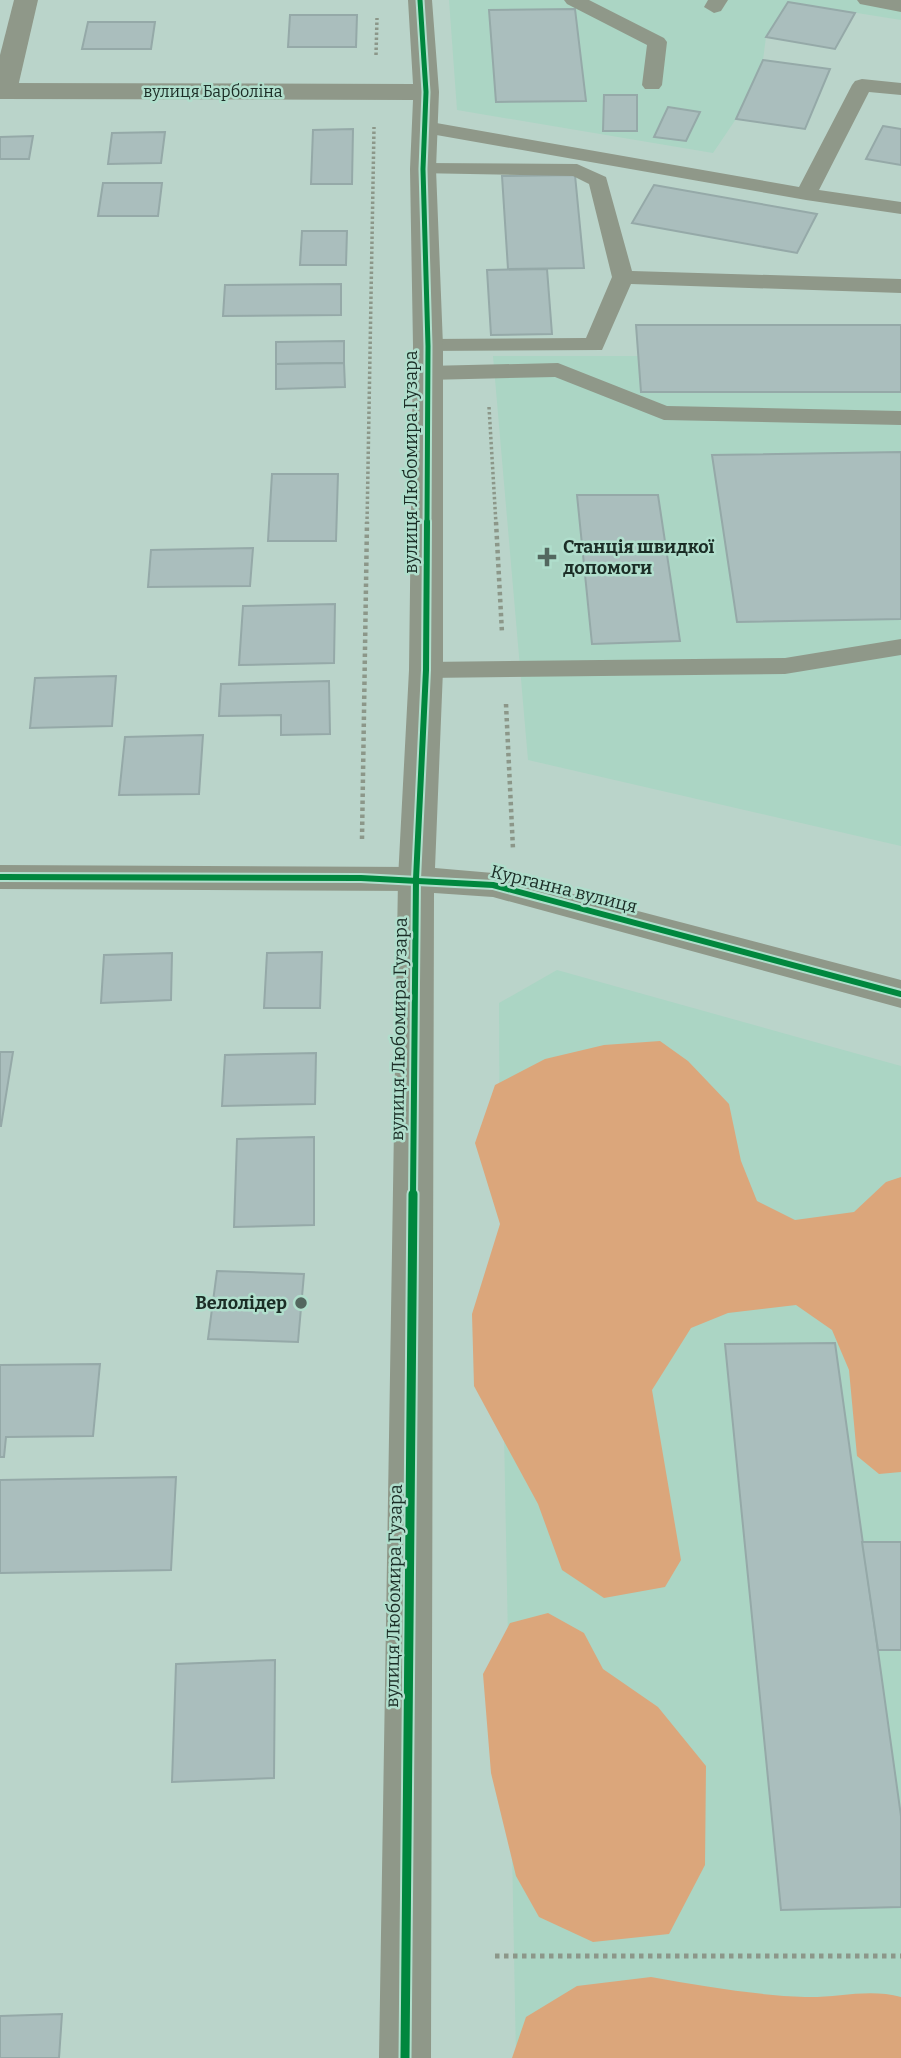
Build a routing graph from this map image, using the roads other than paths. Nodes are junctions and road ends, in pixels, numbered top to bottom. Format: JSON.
{"nodes":[{"id":1,"x":26,"y":0,"type":"edge"},
{"id":2,"x":420,"y":0,"type":"edge"},
{"id":3,"x":573,"y":0,"type":"edge"},
{"id":4,"x":867,"y":0,"type":"edge"},
{"id":5,"x":901,"y":6,"type":"edge"},
{"id":6,"x":652,"y":85,"type":"dead end"},
{"id":7,"x":901,"y":89,"type":"edge"},
{"id":8,"x":2,"y":91,"type":"edge"},
{"id":9,"x":426,"y":109,"type":"junction"},
{"id":10,"x":423,"y":169,"type":"junction"},
{"id":11,"x":806,"y":194,"type":"junction"},
{"id":12,"x":901,"y":208,"type":"edge"},
{"id":13,"x":623,"y":277,"type":"junction"},
{"id":14,"x":901,"y":286,"type":"edge"},
{"id":15,"x":427,"y":359,"type":"junction"},
{"id":16,"x":901,"y":418,"type":"edge"},
{"id":17,"x":901,"y":647,"type":"edge"},
{"id":18,"x":426,"y":670,"type":"junction"},
{"id":19,"x":0,"y":877,"type":"edge"},
{"id":20,"x":416,"y":879,"type":"junction"},
{"id":21,"x":901,"y":994,"type":"edge"},
{"id":22,"x":405,"y":2058,"type":"edge"}],
"edges":[{"from":1,"to":8,"type":"street"},
{"from":2,"to":9,"type":"street","name":"вулиця Любомира Гузара"},
{"from":3,"to":6,"type":"lane"},
{"from":4,"to":5,"type":"lane"},
{"from":7,"to":11,"type":"lane"},
{"from":8,"to":9,"type":"street","name":"вулиця Барболіна"},
{"from":9,"to":10,"type":"street","name":"вулиця Любомира Гузара"},
{"from":9,"to":11,"type":"lane"},
{"from":10,"to":13,"type":"lane"},
{"from":10,"to":15,"type":"street","name":"вулиця Любомира Гузара"},
{"from":11,"to":12,"type":"lane"},
{"from":13,"to":14,"type":"lane"},
{"from":13,"to":15,"type":"lane"},
{"from":15,"to":16,"type":"lane"},
{"from":15,"to":18,"type":"street","name":"вулиця Любомира Гузара"},
{"from":17,"to":18,"type":"lane"},
{"from":18,"to":20,"type":"street","name":"вулиця Любомира Гузара"},
{"from":19,"to":20,"type":"street","name":"Курганна вулиця"},
{"from":20,"to":21,"type":"street","name":"Курганна вулиця"},
{"from":20,"to":22,"type":"street","name":"вулиця Любомира Гузара"}]}
